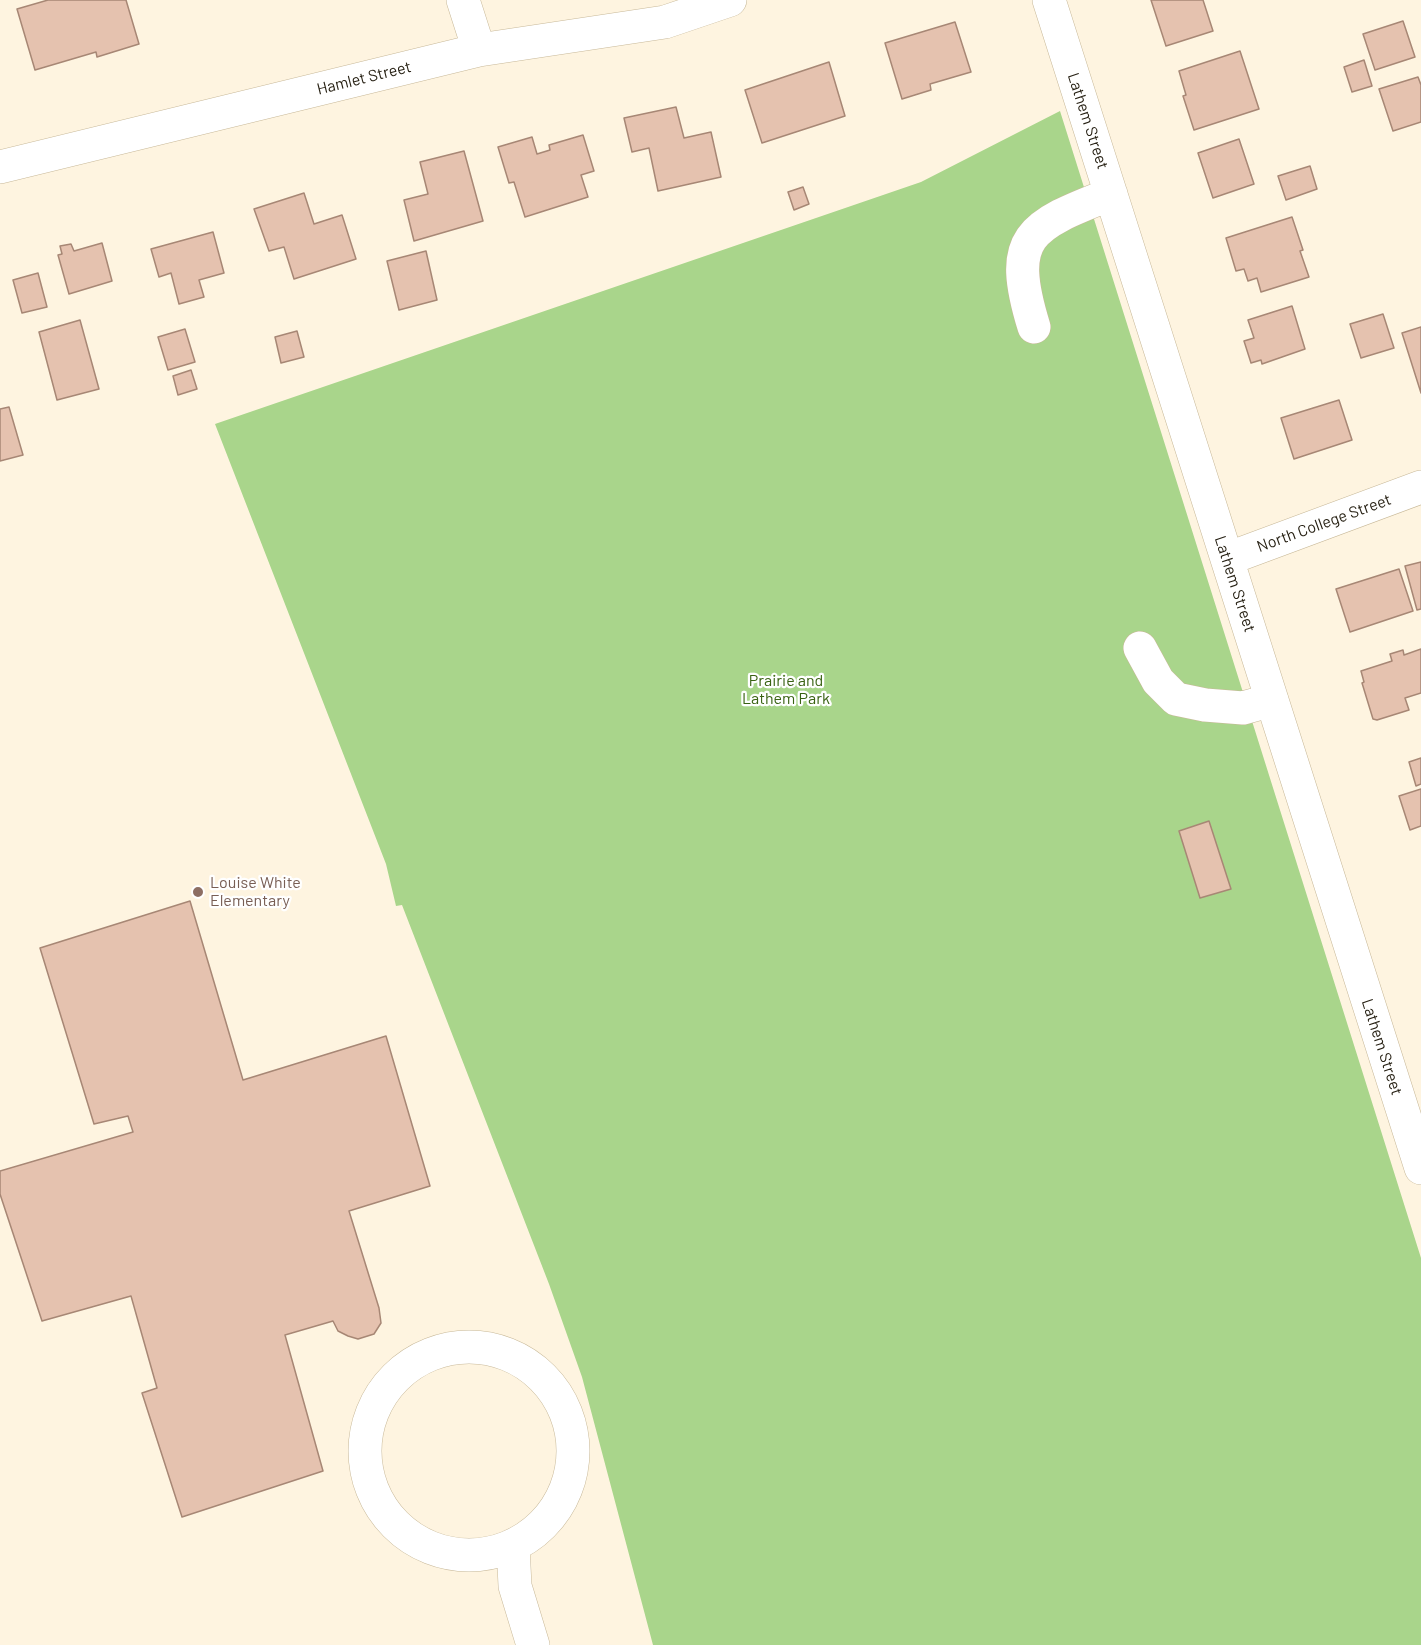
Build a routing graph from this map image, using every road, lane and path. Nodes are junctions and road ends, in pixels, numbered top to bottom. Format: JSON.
{"nodes":[{"id":1,"x":463,"y":0,"type":"edge"},
{"id":2,"x":730,"y":0,"type":"edge"},
{"id":3,"x":1049,"y":0,"type":"edge"},
{"id":4,"x":479,"y":50,"type":"junction"},
{"id":5,"x":0,"y":167,"type":"edge"},
{"id":6,"x":1111,"y":194,"type":"junction"},
{"id":7,"x":1034,"y":327,"type":"dead end"},
{"id":8,"x":1421,"y":487,"type":"edge"},
{"id":9,"x":1227,"y":559,"type":"junction"},
{"id":10,"x":1140,"y":648,"type":"dead end"},
{"id":11,"x":1272,"y":700,"type":"junction"},
{"id":12,"x":1421,"y":1168,"type":"edge"},
{"id":13,"x":513,"y":1546,"type":"junction"},
{"id":14,"x":533,"y":1645,"type":"edge"}],
"edges":[{"from":1,"to":4,"type":"street"},
{"from":2,"to":4,"type":"street","name":"Hamlet Street"},
{"from":3,"to":6,"type":"street","name":"Lathem Street"},
{"from":4,"to":5,"type":"street","name":"Hamlet Street"},
{"from":6,"to":7,"type":"street"},
{"from":6,"to":9,"type":"street","name":"Lathem Street"},
{"from":8,"to":9,"type":"street","name":"North College Street"},
{"from":9,"to":11,"type":"street","name":"Lathem Street"},
{"from":10,"to":11,"type":"street"},
{"from":11,"to":12,"type":"street","name":"Lathem Street"},
{"from":13,"to":13,"type":"street"},
{"from":13,"to":14,"type":"street"}]}
